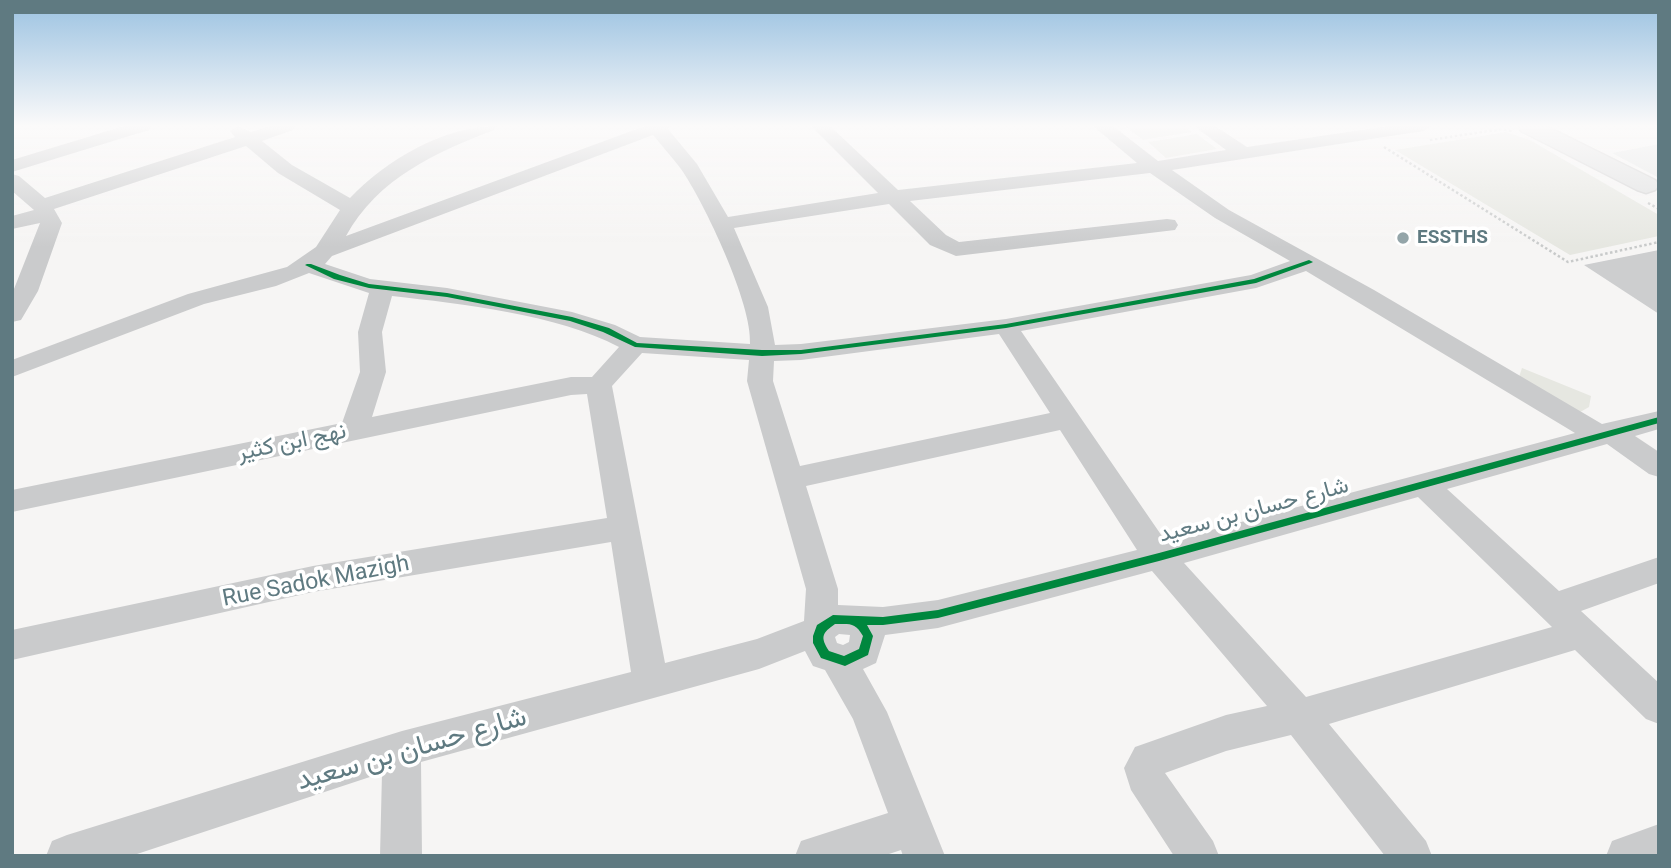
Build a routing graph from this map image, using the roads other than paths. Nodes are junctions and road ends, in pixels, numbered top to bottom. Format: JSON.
{"nodes":[{"id":1,"x":170,"y":167,"type":"edge"},
{"id":2,"x":282,"y":167,"type":"edge"},
{"id":3,"x":398,"y":167,"type":"edge"},
{"id":4,"x":553,"y":167,"type":"edge"},
{"id":5,"x":689,"y":167,"type":"edge"},
{"id":6,"x":861,"y":167,"type":"edge"},
{"id":7,"x":1154,"y":167,"type":"junction"},
{"id":8,"x":1158,"y":167,"type":"edge"},
{"id":9,"x":1597,"y":167,"type":"edge"},
{"id":10,"x":1612,"y":167,"type":"edge"},
{"id":11,"x":12,"y":180,"type":"edge"},
{"id":12,"x":1650,"y":193,"type":"edge"},
{"id":13,"x":892,"y":197,"type":"junction"},
{"id":14,"x":352,"y":208,"type":"junction"},
{"id":15,"x":44,"y":209,"type":"junction"},
{"id":16,"x":12,"y":223,"type":"edge"},
{"id":17,"x":722,"y":225,"type":"junction"},
{"id":18,"x":1167,"y":225,"type":"dead end"},
{"id":19,"x":315,"y":259,"type":"junction"},
{"id":20,"x":1309,"y":262,"type":"junction"},
{"id":21,"x":382,"y":288,"type":"junction"},
{"id":22,"x":19,"y":292,"type":"edge"},
{"id":23,"x":12,"y":314,"type":"edge"},
{"id":24,"x":1006,"y":326,"type":"junction"},
{"id":25,"x":635,"y":345,"type":"junction"},
{"id":26,"x":762,"y":353,"type":"junction"},
{"id":27,"x":12,"y":369,"type":"edge"},
{"id":28,"x":585,"y":385,"type":"junction"},
{"id":29,"x":1067,"y":419,"type":"junction"},
{"id":30,"x":1659,"y":420,"type":"edge"},
{"id":31,"x":354,"y":429,"type":"junction"},
{"id":32,"x":1604,"y":434,"type":"junction"},
{"id":33,"x":1659,"y":467,"type":"edge"},
{"id":34,"x":790,"y":479,"type":"junction"},
{"id":35,"x":1423,"y":484,"type":"junction"},
{"id":36,"x":12,"y":501,"type":"edge"},
{"id":37,"x":622,"y":528,"type":"junction"},
{"id":38,"x":1159,"y":557,"type":"junction"},
{"id":39,"x":1659,"y":570,"type":"edge"},
{"id":40,"x":1554,"y":607,"type":"junction"},
{"id":41,"x":1582,"y":633,"type":"junction"},
{"id":42,"x":843,"y":640,"type":"junction"},
{"id":43,"x":12,"y":645,"type":"edge"},
{"id":44,"x":651,"y":683,"type":"junction"},
{"id":45,"x":1659,"y":707,"type":"edge"},
{"id":46,"x":1299,"y":716,"type":"junction"},
{"id":47,"x":402,"y":750,"type":"junction"},
{"id":48,"x":919,"y":841,"type":"edge"},
{"id":49,"x":1659,"y":844,"type":"edge"},
{"id":50,"x":67,"y":856,"type":"edge"},
{"id":51,"x":401,"y":856,"type":"edge"},
{"id":52,"x":816,"y":856,"type":"edge"},
{"id":53,"x":1198,"y":856,"type":"edge"},
{"id":54,"x":1411,"y":856,"type":"edge"},
{"id":55,"x":1627,"y":856,"type":"edge"}],
"edges":[{"from":1,"to":15,"type":"street"},
{"from":2,"to":14,"type":"street"},
{"from":3,"to":14,"type":"street"},
{"from":4,"to":19,"type":"street"},
{"from":5,"to":17,"type":"street"},
{"from":6,"to":13,"type":"street"},
{"from":7,"to":8,"type":"street"},
{"from":7,"to":13,"type":"street"},
{"from":7,"to":20,"type":"street"},
{"from":9,"to":12,"type":"main road"},
{"from":10,"to":12,"type":"main road"},
{"from":11,"to":15,"type":"street"},
{"from":13,"to":17,"type":"street"},
{"from":13,"to":18,"type":"street"},
{"from":14,"to":19,"type":"street"},
{"from":15,"to":16,"type":"street"},
{"from":15,"to":22,"type":"street"},
{"from":17,"to":26,"type":"street"},
{"from":19,"to":21,"type":"street"},
{"from":19,"to":27,"type":"street"},
{"from":20,"to":24,"type":"street"},
{"from":20,"to":32,"type":"street"},
{"from":21,"to":25,"type":"street"},
{"from":21,"to":31,"type":"street"},
{"from":22,"to":23,"type":"street"},
{"from":24,"to":26,"type":"street"},
{"from":24,"to":29,"type":"street"},
{"from":25,"to":26,"type":"street"},
{"from":25,"to":28,"type":"street"},
{"from":26,"to":34,"type":"street"},
{"from":28,"to":31,"type":"street","name":"نهج ابن كثير"},
{"from":28,"to":37,"type":"street"},
{"from":29,"to":34,"type":"street"},
{"from":29,"to":38,"type":"street"},
{"from":30,"to":32,"type":"street","name":"شارع حسان بن سعيد"},
{"from":31,"to":36,"type":"street","name":"نهج ابن كثير"},
{"from":32,"to":33,"type":"street"},
{"from":32,"to":35,"type":"street","name":"شارع حسان بن سعيد"},
{"from":34,"to":42,"type":"street"},
{"from":35,"to":38,"type":"street","name":"شارع حسان بن سعيد"},
{"from":35,"to":40,"type":"street"},
{"from":37,"to":43,"type":"street","name":"Rue Sadok Mazigh"},
{"from":37,"to":44,"type":"street"},
{"from":38,"to":42,"type":"street","name":"شارع حسان بن سعيد"},
{"from":38,"to":46,"type":"street"},
{"from":39,"to":40,"type":"street"},
{"from":40,"to":41,"type":"street"},
{"from":41,"to":45,"type":"street"},
{"from":41,"to":46,"type":"street"},
{"from":42,"to":44,"type":"street","name":"شارع حسان بن سعيد"},
{"from":42,"to":48,"type":"street"},
{"from":44,"to":47,"type":"street","name":"شارع حسان بن سعيد"},
{"from":46,"to":53,"type":"street"},
{"from":46,"to":54,"type":"street"},
{"from":47,"to":50,"type":"street","name":"شارع حسان بن سعيد"},
{"from":47,"to":51,"type":"street"},
{"from":48,"to":52,"type":"street"},
{"from":49,"to":55,"type":"street"}]}
